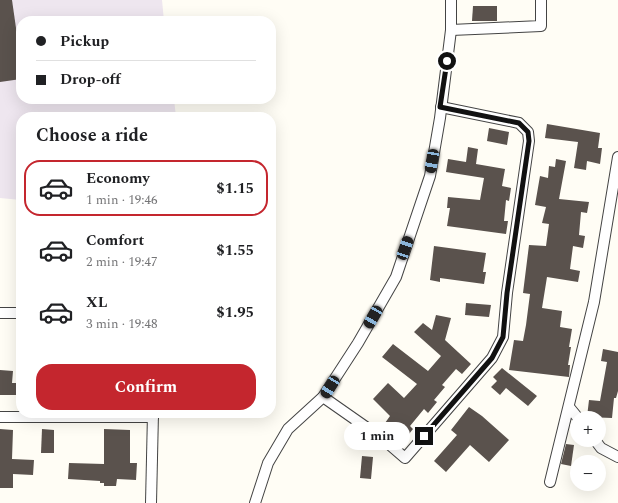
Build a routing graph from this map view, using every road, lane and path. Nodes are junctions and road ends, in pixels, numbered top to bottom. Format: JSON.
{"nodes":[{"id":1,"x":451,"y":0,"type":"edge"},
{"id":2,"x":541,"y":0,"type":"edge"},
{"id":3,"x":451,"y":30,"type":"junction"},
{"id":4,"x":440,"y":107,"type":"junction"},
{"id":5,"x":618,"y":157,"type":"edge"},
{"id":6,"x":0,"y":313,"type":"edge"},
{"id":7,"x":16,"y":313,"type":"edge"},
{"id":8,"x":324,"y":397,"type":"junction"},
{"id":9,"x":569,"y":407,"type":"junction"},
{"id":10,"x":572,"y":411,"type":"edge"},
{"id":11,"x":0,"y":418,"type":"edge"},
{"id":12,"x":16,"y":418,"type":"edge"},
{"id":13,"x":153,"y":418,"type":"edge"},
{"id":14,"x":600,"y":447,"type":"edge"},
{"id":15,"x":618,"y":457,"type":"edge"},
{"id":16,"x":550,"y":482,"type":"dead end"},
{"id":17,"x":151,"y":503,"type":"edge"},
{"id":18,"x":255,"y":503,"type":"edge"}],
"edges":[{"from":1,"to":3,"type":"street"},
{"from":2,"to":3,"type":"street"},
{"from":3,"to":4,"type":"street"},
{"from":4,"to":8,"type":"street"},
{"from":4,"to":8,"type":"street"},
{"from":5,"to":9,"type":"street"},
{"from":6,"to":7,"type":"street"},
{"from":8,"to":18,"type":"street"},
{"from":9,"to":10,"type":"street"},
{"from":9,"to":16,"type":"street"},
{"from":11,"to":12,"type":"street"},
{"from":13,"to":17,"type":"street"},
{"from":14,"to":15,"type":"street"}]}
